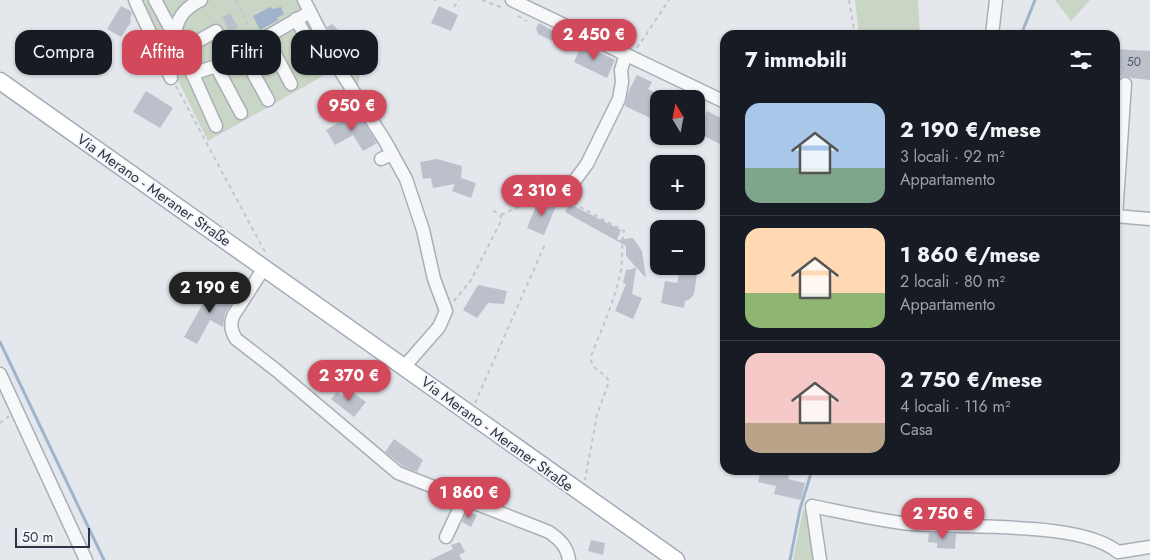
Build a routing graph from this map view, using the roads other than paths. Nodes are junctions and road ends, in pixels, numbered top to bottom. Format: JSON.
{"nodes":[{"id":1,"x":135,"y":0,"type":"edge"},
{"id":2,"x":155,"y":0,"type":"edge"},
{"id":3,"x":201,"y":0,"type":"edge"},
{"id":4,"x":304,"y":0,"type":"edge"},
{"id":5,"x":512,"y":0,"type":"edge"},
{"id":6,"x":996,"y":0,"type":"edge"},
{"id":7,"x":181,"y":6,"type":"edge"},
{"id":8,"x":310,"y":12,"type":"junction"},
{"id":9,"x":296,"y":19,"type":"junction"},
{"id":10,"x":171,"y":30,"type":"edge"},
{"id":11,"x":176,"y":30,"type":"edge"},
{"id":12,"x":277,"y":30,"type":"edge"},
{"id":13,"x":302,"y":30,"type":"edge"},
{"id":14,"x":993,"y":30,"type":"edge"},
{"id":15,"x":629,"y":55,"type":"junction"},
{"id":16,"x":281,"y":69,"type":"edge"},
{"id":17,"x":192,"y":75,"type":"edge"},
{"id":18,"x":221,"y":75,"type":"edge"},
{"id":19,"x":254,"y":75,"type":"edge"},
{"id":20,"x":171,"y":78,"type":"road end"},
{"id":21,"x":0,"y":81,"type":"edge"},
{"id":22,"x":291,"y":84,"type":"dead end"},
{"id":23,"x":1124,"y":84,"type":"dead end"},
{"id":24,"x":268,"y":100,"type":"dead end"},
{"id":25,"x":720,"y":100,"type":"edge"},
{"id":26,"x":241,"y":112,"type":"dead end"},
{"id":27,"x":216,"y":126,"type":"dead end"},
{"id":28,"x":1120,"y":150,"type":"edge"},
{"id":29,"x":562,"y":198,"type":"road end"},
{"id":30,"x":1120,"y":216,"type":"edge"},
{"id":31,"x":1150,"y":219,"type":"edge"},
{"id":32,"x":264,"y":268,"type":"junction"},
{"id":33,"x":407,"y":364,"type":"junction"},
{"id":34,"x":0,"y":374,"type":"edge"},
{"id":35,"x":464,"y":499,"type":"junction"},
{"id":36,"x":446,"y":537,"type":"dead end"},
{"id":37,"x":1150,"y":547,"type":"edge"},
{"id":38,"x":86,"y":560,"type":"edge"},
{"id":39,"x":569,"y":560,"type":"edge"},
{"id":40,"x":676,"y":560,"type":"edge"},
{"id":41,"x":820,"y":560,"type":"edge"}],
"edges":[{"from":1,"to":20,"type":"street"},
{"from":2,"to":10,"type":"street"},
{"from":3,"to":7,"type":"street"},
{"from":4,"to":8,"type":"street"},
{"from":5,"to":15,"type":"street"},
{"from":6,"to":14,"type":"street"},
{"from":7,"to":11,"type":"street"},
{"from":8,"to":9,"type":"street"},
{"from":8,"to":33,"type":"street"},
{"from":9,"to":12,"type":"street"},
{"from":9,"to":13,"type":"street"},
{"from":15,"to":25,"type":"street"},
{"from":15,"to":29,"type":"street"},
{"from":16,"to":22,"type":"street"},
{"from":17,"to":27,"type":"street"},
{"from":18,"to":26,"type":"street"},
{"from":19,"to":24,"type":"street"},
{"from":21,"to":32,"type":"main road","name":"Via Merano - Meraner Straße"},
{"from":23,"to":28,"type":"street"},
{"from":30,"to":31,"type":"street"},
{"from":32,"to":33,"type":"main road","name":"Via Merano - Meraner Straße"},
{"from":32,"to":35,"type":"street"},
{"from":33,"to":40,"type":"main road","name":"Via Merano - Meraner Straße"},
{"from":34,"to":38,"type":"street"},
{"from":35,"to":36,"type":"street"},
{"from":35,"to":39,"type":"street"},
{"from":37,"to":41,"type":"street"}]}
